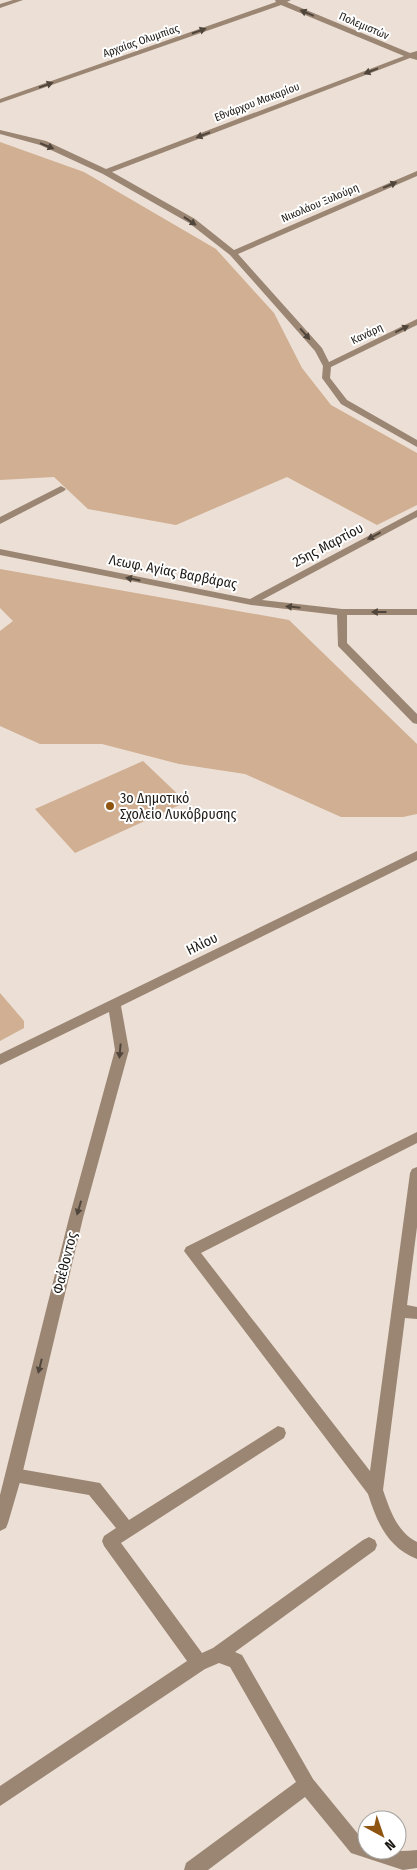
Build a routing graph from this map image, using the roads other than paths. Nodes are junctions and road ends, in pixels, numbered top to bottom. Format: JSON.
{"nodes":[{"id":1,"x":20,"y":0,"type":"edge"},
{"id":2,"x":282,"y":1,"type":"edge"},
{"id":3,"x":0,"y":6,"type":"edge"},
{"id":4,"x":415,"y":56,"type":"edge"},
{"id":5,"x":0,"y":101,"type":"edge"},
{"id":6,"x":0,"y":132,"type":"edge"},
{"id":7,"x":106,"y":172,"type":"junction"},
{"id":8,"x":417,"y":173,"type":"edge"},
{"id":9,"x":233,"y":253,"type":"junction"},
{"id":10,"x":417,"y":322,"type":"edge"},
{"id":11,"x":327,"y":366,"type":"junction"},
{"id":12,"x":417,"y":444,"type":"edge"},
{"id":13,"x":61,"y":489,"type":"dead end"},
{"id":14,"x":417,"y":513,"type":"edge"},
{"id":15,"x":0,"y":521,"type":"edge"},
{"id":16,"x":0,"y":552,"type":"edge"},
{"id":17,"x":251,"y":602,"type":"junction"},
{"id":18,"x":342,"y":612,"type":"junction"},
{"id":19,"x":417,"y":612,"type":"edge"},
{"id":20,"x":417,"y":720,"type":"edge"},
{"id":21,"x":417,"y":854,"type":"edge"},
{"id":22,"x":114,"y":1003,"type":"junction"},
{"id":23,"x":0,"y":1060,"type":"edge"},
{"id":24,"x":417,"y":1137,"type":"edge"},
{"id":25,"x":417,"y":1173,"type":"edge"},
{"id":26,"x":399,"y":1311,"type":"junction"},
{"id":27,"x":417,"y":1313,"type":"edge"},
{"id":28,"x":278,"y":1433,"type":"dead end"},
{"id":29,"x":14,"y":1475,"type":"junction"},
{"id":30,"x":376,"y":1490,"type":"junction"},
{"id":31,"x":0,"y":1522,"type":"edge"},
{"id":32,"x":127,"y":1530,"type":"junction"},
{"id":33,"x":369,"y":1545,"type":"dead end"},
{"id":34,"x":417,"y":1551,"type":"edge"},
{"id":35,"x":219,"y":1654,"type":"junction"},
{"id":36,"x":199,"y":1663,"type":"junction"},
{"id":37,"x":307,"y":1785,"type":"junction"},
{"id":38,"x":0,"y":1797,"type":"edge"},
{"id":39,"x":357,"y":1846,"type":"edge"},
{"id":40,"x":417,"y":1859,"type":"edge"},
{"id":41,"x":401,"y":1860,"type":"edge"},
{"id":42,"x":193,"y":1870,"type":"edge"}],
"edges":[{"from":1,"to":3,"type":"street"},
{"from":4,"to":2,"type":"street","name":"Πολεμιστών","one_way":true},
{"from":5,"to":2,"type":"street","name":"Αρχαίας Ολυμπίας","one_way":true},
{"from":4,"to":7,"type":"street","name":"Εθνάρχου Μακαρίου","one_way":true},
{"from":6,"to":7,"type":"street","one_way":true},
{"from":7,"to":9,"type":"street","one_way":true},
{"from":9,"to":8,"type":"street","name":"Νικολάου Ξυλούρη","one_way":true},
{"from":9,"to":11,"type":"street","one_way":true},
{"from":11,"to":10,"type":"street","name":"Κανάρη","one_way":true},
{"from":11,"to":12,"type":"street"},
{"from":13,"to":15,"type":"street"},
{"from":14,"to":17,"type":"street","name":"25ης Μαρτίου","one_way":true},
{"from":17,"to":16,"type":"street","name":"Λεωφ. Αγίας Βαρβάρας","one_way":true},
{"from":18,"to":17,"type":"street","name":"Λεωφ. Αγίας Βαρβάρας","one_way":true},
{"from":19,"to":18,"type":"street","name":"Λεωφ. Αγίας Βαρβάρας","one_way":true},
{"from":18,"to":20,"type":"street"},
{"from":21,"to":22,"type":"street","name":"Ηλίου"},
{"from":22,"to":23,"type":"street","name":"Ηλίου"},
{"from":22,"to":29,"type":"street","name":"Φαέθοντος","one_way":true},
{"from":24,"to":30,"type":"street"},
{"from":25,"to":26,"type":"street"},
{"from":26,"to":27,"type":"street"},
{"from":26,"to":30,"type":"street"},
{"from":28,"to":32,"type":"street"},
{"from":29,"to":31,"type":"street","name":"Φαέθοντος"},
{"from":29,"to":32,"type":"street"},
{"from":30,"to":34,"type":"street"},
{"from":32,"to":36,"type":"street"},
{"from":33,"to":35,"type":"street"},
{"from":35,"to":36,"type":"street"},
{"from":35,"to":37,"type":"street"},
{"from":36,"to":38,"type":"street"},
{"from":37,"to":39,"type":"street"},
{"from":37,"to":42,"type":"street"},
{"from":40,"to":41,"type":"street"}]}
